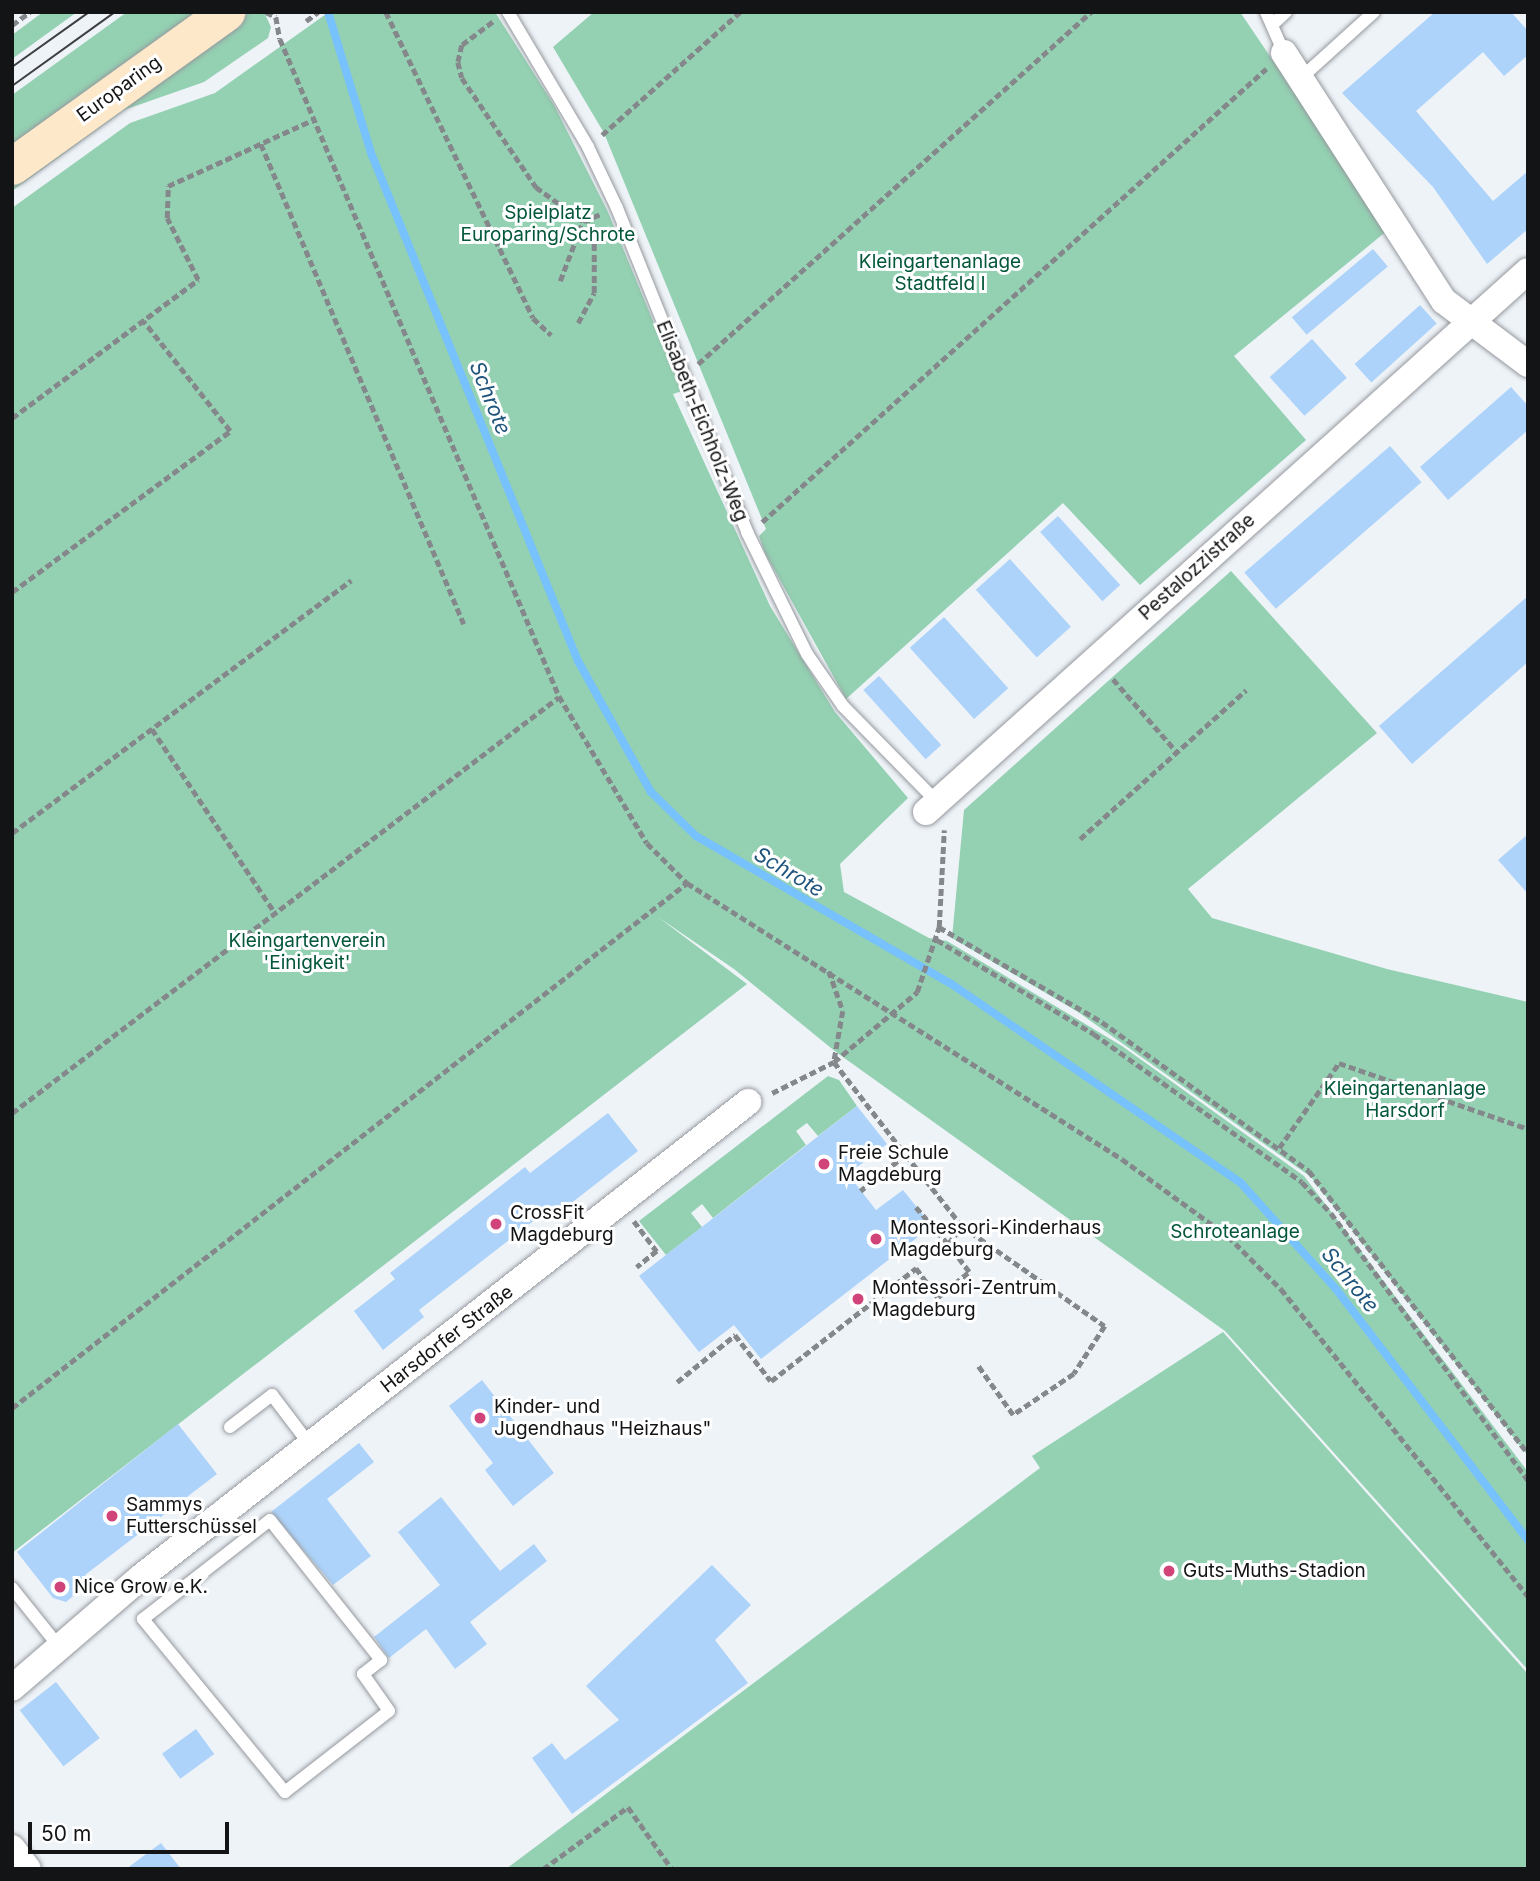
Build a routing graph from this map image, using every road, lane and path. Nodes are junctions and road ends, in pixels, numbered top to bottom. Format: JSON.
{"nodes":[{"id":1,"x":30,"y":12,"type":"edge"},
{"id":2,"x":226,"y":12,"type":"edge"},
{"id":3,"x":266,"y":12,"type":"edge"},
{"id":4,"x":318,"y":12,"type":"edge"},
{"id":5,"x":386,"y":12,"type":"edge"},
{"id":6,"x":740,"y":12,"type":"edge"},
{"id":7,"x":1091,"y":12,"type":"edge"},
{"id":8,"x":1266,"y":12,"type":"edge"},
{"id":9,"x":1286,"y":12,"type":"edge"},
{"id":10,"x":1374,"y":12,"type":"edge"},
{"id":11,"x":504,"y":15,"type":"edge"},
{"id":12,"x":306,"y":21,"type":"dead end"},
{"id":13,"x":12,"y":25,"type":"edge"},
{"id":14,"x":1272,"y":25,"type":"junction"},
{"id":15,"x":1283,"y":53,"type":"junction"},
{"id":16,"x":1301,"y":78,"type":"junction"},
{"id":17,"x":315,"y":119,"type":"junction"},
{"id":18,"x":261,"y":144,"type":"junction"},
{"id":19,"x":589,"y":147,"type":"junction"},
{"id":20,"x":12,"y":166,"type":"edge"},
{"id":21,"x":617,"y":208,"type":"junction"},
{"id":22,"x":585,"y":220,"type":"junction"},
{"id":23,"x":1528,"y":271,"type":"edge"},
{"id":24,"x":560,"y":281,"type":"dead end"},
{"id":25,"x":142,"y":321,"type":"junction"},
{"id":26,"x":578,"y":323,"type":"dead end"},
{"id":27,"x":1468,"y":323,"type":"junction"},
{"id":28,"x":551,"y":335,"type":"dead end"},
{"id":29,"x":1528,"y":364,"type":"edge"},
{"id":30,"x":684,"y":377,"type":"junction"},
{"id":31,"x":12,"y":418,"type":"edge"},
{"id":32,"x":747,"y":532,"type":"junction"},
{"id":33,"x":351,"y":580,"type":"dead end"},
{"id":34,"x":12,"y":592,"type":"edge"},
{"id":35,"x":464,"y":624,"type":"dead end"},
{"id":36,"x":1110,"y":675,"type":"dead end"},
{"id":37,"x":1247,"y":690,"type":"dead end"},
{"id":38,"x":559,"y":697,"type":"junction"},
{"id":39,"x":152,"y":729,"type":"junction"},
{"id":40,"x":1177,"y":752,"type":"junction"},
{"id":41,"x":931,"y":807,"type":"junction"},
{"id":42,"x":12,"y":833,"type":"edge"},
{"id":43,"x":1080,"y":839,"type":"dead end"},
{"id":44,"x":687,"y":884,"type":"junction"},
{"id":45,"x":275,"y":913,"type":"junction"},
{"id":46,"x":939,"y":927,"type":"junction"},
{"id":47,"x":937,"y":940,"type":"junction"},
{"id":48,"x":828,"y":970,"type":"junction"},
{"id":49,"x":896,"y":1013,"type":"junction"},
{"id":50,"x":834,"y":1062,"type":"junction"},
{"id":51,"x":748,"y":1101,"type":"joint"},
{"id":52,"x":12,"y":1113,"type":"edge"},
{"id":53,"x":1528,"y":1129,"type":"edge"},
{"id":54,"x":1279,"y":1148,"type":"junction"},
{"id":55,"x":906,"y":1155,"type":"junction"},
{"id":56,"x":861,"y":1191,"type":"dead end"},
{"id":57,"x":621,"y":1204,"type":"junction"},
{"id":58,"x":916,"y":1207,"type":"dead end"},
{"id":59,"x":962,"y":1226,"type":"junction"},
{"id":60,"x":948,"y":1244,"type":"junction"},
{"id":61,"x":637,"y":1267,"type":"dead end"},
{"id":62,"x":978,"y":1366,"type":"dead end"},
{"id":63,"x":677,"y":1382,"type":"dead end"},
{"id":64,"x":12,"y":1408,"type":"edge"},
{"id":65,"x":230,"y":1427,"type":"dead end"},
{"id":66,"x":310,"y":1445,"type":"junction"},
{"id":67,"x":1528,"y":1453,"type":"edge"},
{"id":68,"x":1528,"y":1480,"type":"edge"},
{"id":69,"x":270,"y":1520,"type":"joint"},
{"id":70,"x":12,"y":1588,"type":"edge"},
{"id":71,"x":1528,"y":1596,"type":"edge"},
{"id":72,"x":60,"y":1648,"type":"junction"},
{"id":73,"x":12,"y":1688,"type":"edge"},
{"id":74,"x":12,"y":1848,"type":"edge"},
{"id":75,"x":28,"y":1869,"type":"edge"},
{"id":76,"x":543,"y":1869,"type":"edge"},
{"id":77,"x":672,"y":1869,"type":"edge"}],
"edges":[{"from":1,"to":13,"type":"path"},
{"from":2,"to":20,"type":"main road","name":"Europaring"},
{"from":3,"to":17,"type":"path"},
{"from":4,"to":12,"type":"path"},
{"from":5,"to":28,"type":"path"},
{"from":6,"to":19,"type":"path"},
{"from":7,"to":30,"type":"path"},
{"from":8,"to":14,"type":"lane"},
{"from":9,"to":14,"type":"lane"},
{"from":10,"to":16,"type":"lane"},
{"from":11,"to":19,"type":"lane","name":"Elisabeth-Eichholz-Weg"},
{"from":11,"to":22,"type":"path"},
{"from":14,"to":15,"type":"lane"},
{"from":15,"to":16,"type":"street"},
{"from":15,"to":32,"type":"path"},
{"from":16,"to":27,"type":"street"},
{"from":17,"to":18,"type":"path"},
{"from":17,"to":38,"type":"path"},
{"from":18,"to":25,"type":"path"},
{"from":18,"to":35,"type":"path"},
{"from":19,"to":21,"type":"lane","name":"Elisabeth-Eichholz-Weg"},
{"from":21,"to":22,"type":"path"},
{"from":21,"to":30,"type":"lane","name":"Elisabeth-Eichholz-Weg"},
{"from":22,"to":24,"type":"path"},
{"from":22,"to":26,"type":"path"},
{"from":23,"to":27,"type":"street","name":"Pestalozzistraße"},
{"from":25,"to":31,"type":"path"},
{"from":25,"to":34,"type":"path"},
{"from":27,"to":29,"type":"street"},
{"from":27,"to":41,"type":"street","name":"Pestalozzistraße"},
{"from":30,"to":32,"type":"lane","name":"Elisabeth-Eichholz-Weg"},
{"from":32,"to":41,"type":"lane","name":"Elisabeth-Eichholz-Weg"},
{"from":33,"to":39,"type":"path"},
{"from":36,"to":40,"type":"path"},
{"from":37,"to":40,"type":"path"},
{"from":38,"to":44,"type":"path"},
{"from":38,"to":45,"type":"path"},
{"from":39,"to":42,"type":"path"},
{"from":39,"to":45,"type":"path"},
{"from":40,"to":43,"type":"path"},
{"from":41,"to":46,"type":"path"},
{"from":44,"to":48,"type":"path"},
{"from":44,"to":64,"type":"path"},
{"from":45,"to":52,"type":"path"},
{"from":46,"to":47,"type":"path"},
{"from":46,"to":54,"type":"path"},
{"from":47,"to":49,"type":"path"},
{"from":47,"to":68,"type":"path"},
{"from":48,"to":49,"type":"path"},
{"from":48,"to":50,"type":"path"},
{"from":49,"to":50,"type":"path"},
{"from":49,"to":71,"type":"path"},
{"from":50,"to":51,"type":"path"},
{"from":50,"to":55,"type":"path"},
{"from":51,"to":57,"type":"street","name":"Harsdorfer Straße"},
{"from":53,"to":54,"type":"path"},
{"from":54,"to":67,"type":"path"},
{"from":55,"to":56,"type":"path"},
{"from":55,"to":59,"type":"path"},
{"from":57,"to":61,"type":"path"},
{"from":57,"to":66,"type":"street","name":"Harsdorfer Straße"},
{"from":58,"to":60,"type":"path"},
{"from":59,"to":60,"type":"path"},
{"from":59,"to":62,"type":"path"},
{"from":60,"to":63,"type":"path"},
{"from":65,"to":66,"type":"lane"},
{"from":66,"to":72,"type":"street","name":"Harsdorfer Straße"},
{"from":69,"to":69,"type":"lane"},
{"from":70,"to":72,"type":"lane"},
{"from":72,"to":73,"type":"street","name":"Harsdorfer Straße"},
{"from":74,"to":75,"type":"street"},
{"from":76,"to":77,"type":"path"}]}
